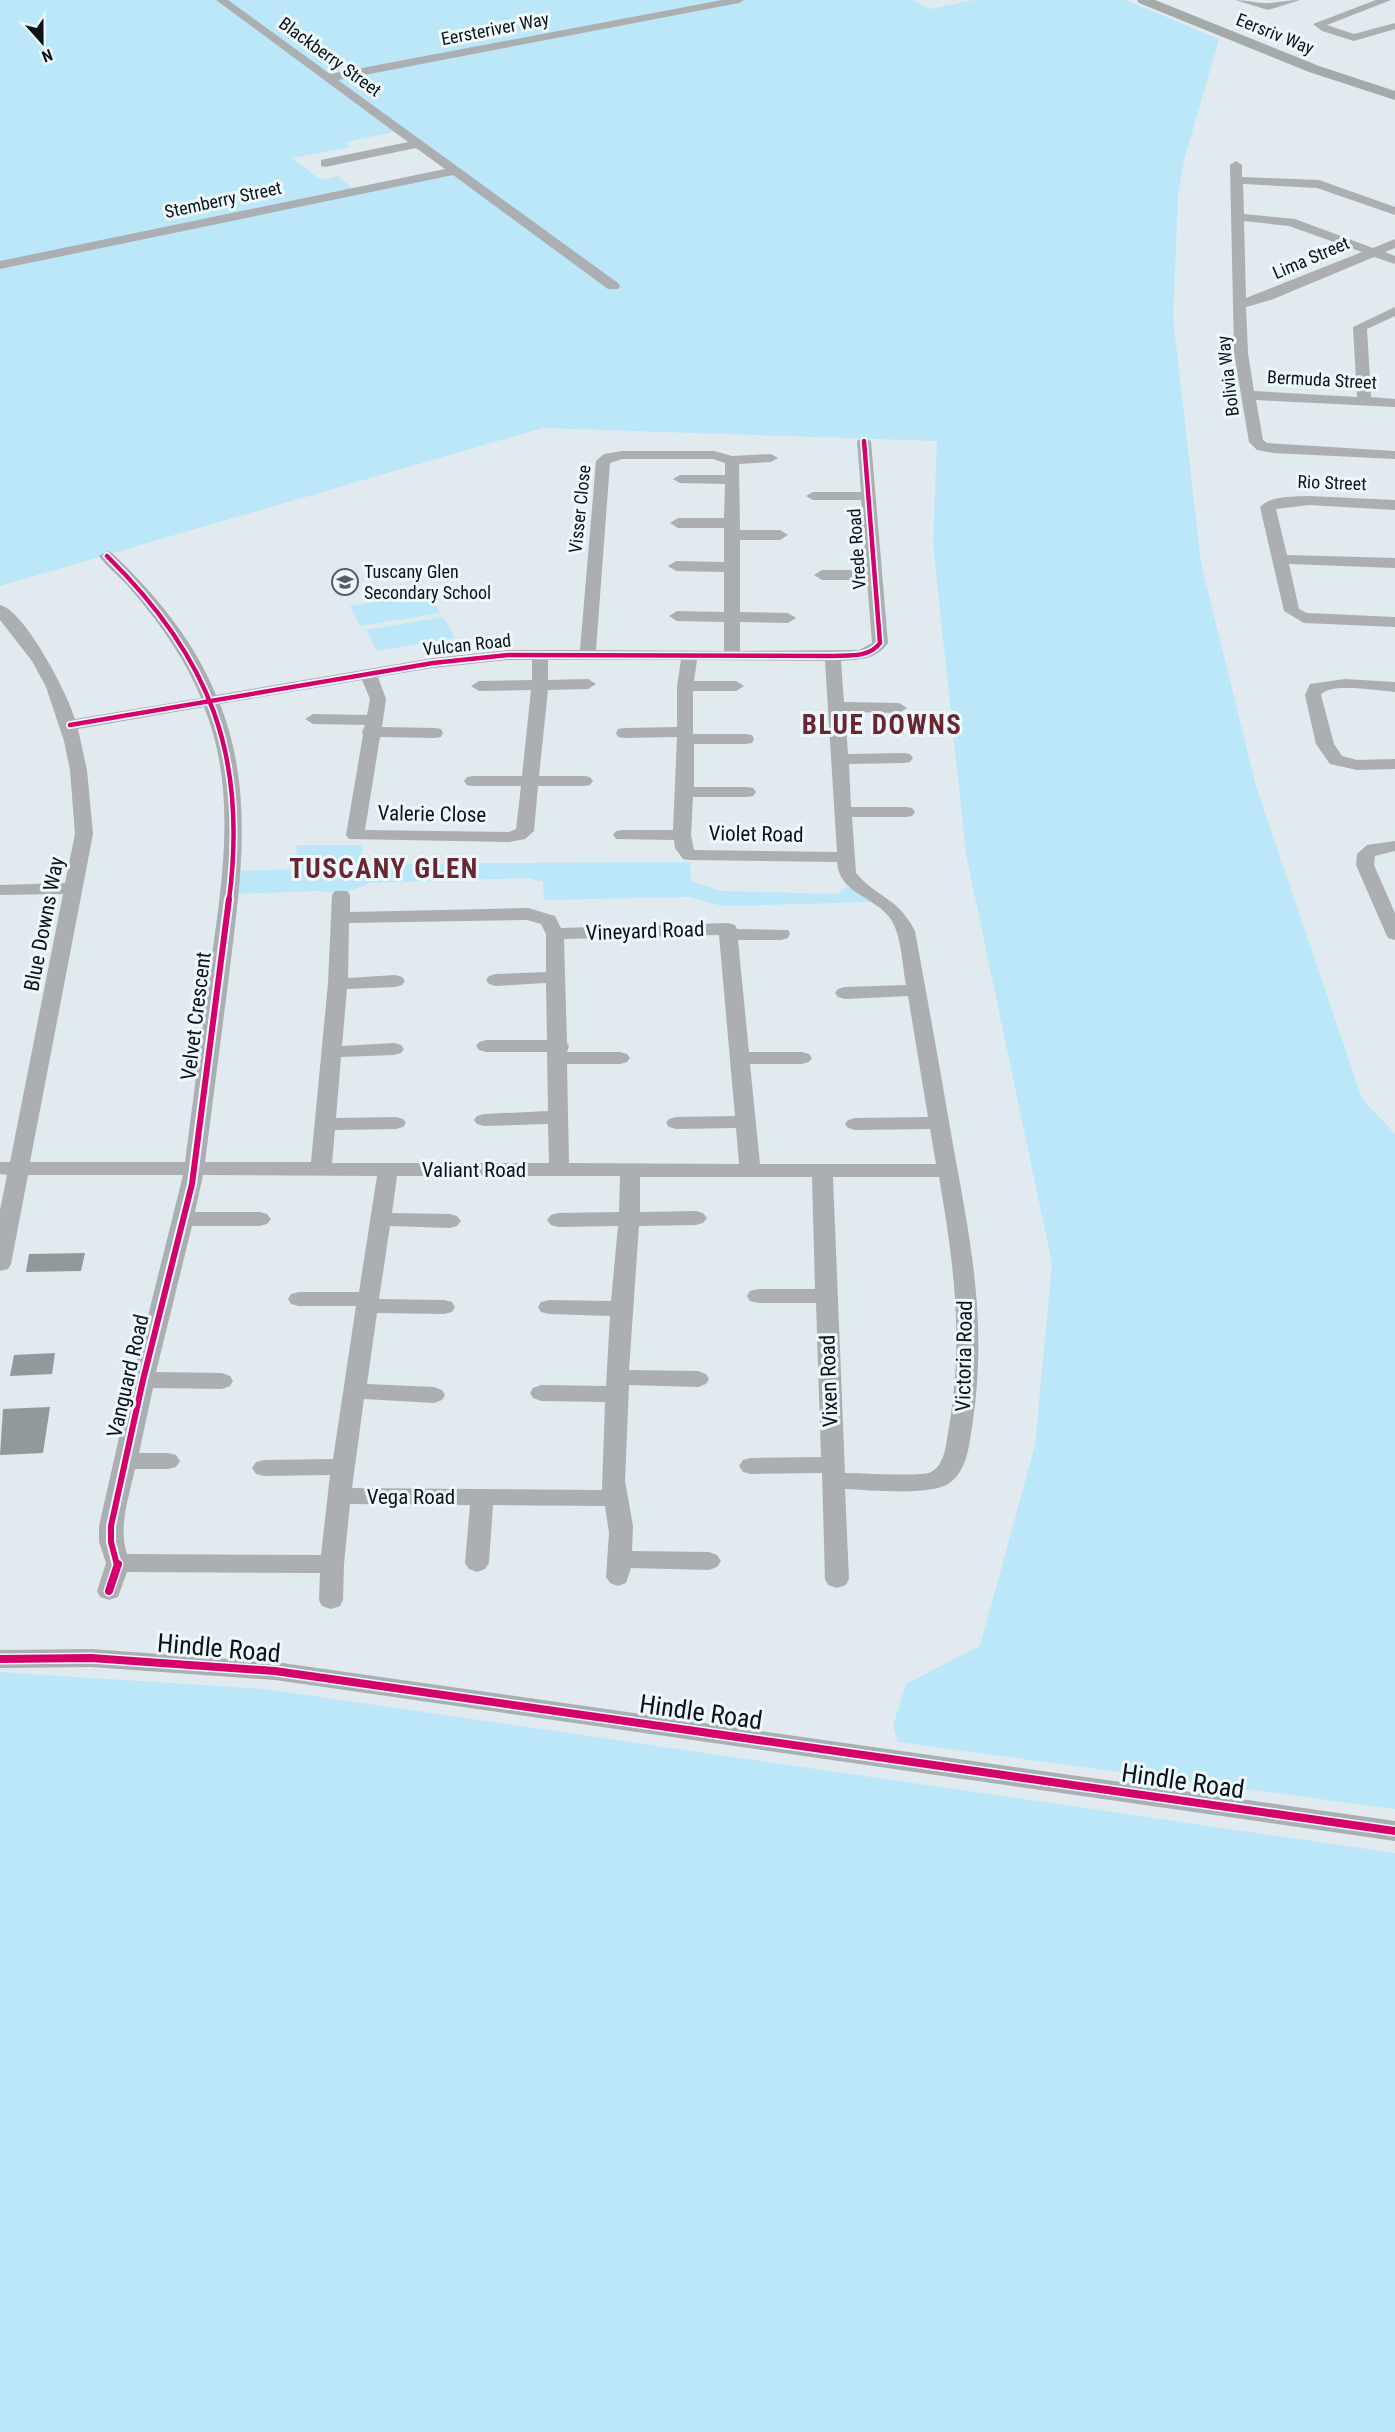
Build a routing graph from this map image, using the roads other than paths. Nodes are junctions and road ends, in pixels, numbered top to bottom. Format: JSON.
{"nodes":[{"id":1,"x":221,"y":0,"type":"edge"},
{"id":2,"x":739,"y":0,"type":"edge"},
{"id":3,"x":1144,"y":0,"type":"edge"},
{"id":4,"x":1171,"y":0,"type":"edge"},
{"id":5,"x":1240,"y":0,"type":"edge"},
{"id":6,"x":1295,"y":0,"type":"edge"},
{"id":7,"x":1386,"y":0,"type":"edge"},
{"id":8,"x":1395,"y":26,"type":"edge"},
{"id":9,"x":328,"y":78,"type":"junction"},
{"id":10,"x":1395,"y":86,"type":"edge"},
{"id":11,"x":1395,"y":96,"type":"edge"},
{"id":12,"x":418,"y":144,"type":"junction"},
{"id":13,"x":326,"y":163,"type":"dead end"},
{"id":14,"x":1236,"y":165,"type":"dead end"},
{"id":15,"x":453,"y":171,"type":"junction"},
{"id":16,"x":1237,"y":180,"type":"junction"},
{"id":17,"x":1395,"y":211,"type":"edge"},
{"id":18,"x":1239,"y":217,"type":"junction"},
{"id":19,"x":1395,"y":243,"type":"edge"},
{"id":20,"x":1373,"y":252,"type":"junction"},
{"id":21,"x":1395,"y":260,"type":"edge"},
{"id":22,"x":0,"y":265,"type":"edge"},
{"id":23,"x":613,"y":286,"type":"dead end"},
{"id":24,"x":1241,"y":304,"type":"junction"},
{"id":25,"x":1395,"y":311,"type":"edge"},
{"id":26,"x":1248,"y":395,"type":"junction"},
{"id":27,"x":1364,"y":402,"type":"junction"},
{"id":28,"x":1395,"y":403,"type":"edge"},
{"id":29,"x":864,"y":441,"type":"dead end"},
{"id":30,"x":1395,"y":455,"type":"edge"},
{"id":31,"x":771,"y":459,"type":"dead end"},
{"id":32,"x":732,"y":460,"type":"junction"},
{"id":33,"x":680,"y":479,"type":"dead end"},
{"id":34,"x":732,"y":480,"type":"junction"},
{"id":35,"x":813,"y":496,"type":"dead end"},
{"id":36,"x":868,"y":496,"type":"junction"},
{"id":37,"x":1395,"y":505,"type":"edge"},
{"id":38,"x":678,"y":523,"type":"dead end"},
{"id":39,"x":732,"y":529,"type":"junction"},
{"id":40,"x":780,"y":535,"type":"dead end"},
{"id":41,"x":106,"y":556,"type":"dead end"},
{"id":42,"x":1279,"y":559,"type":"junction"},
{"id":43,"x":1395,"y":563,"type":"edge"},
{"id":44,"x":676,"y":566,"type":"dead end"},
{"id":45,"x":732,"y":567,"type":"junction"},
{"id":46,"x":822,"y":575,"type":"dead end"},
{"id":47,"x":875,"y":575,"type":"junction"},
{"id":48,"x":0,"y":610,"type":"edge"},
{"id":49,"x":677,"y":615,"type":"dead end"},
{"id":50,"x":732,"y":617,"type":"junction"},
{"id":51,"x":788,"y":618,"type":"dead end"},
{"id":52,"x":1395,"y":622,"type":"edge"},
{"id":53,"x":872,"y":651,"type":"joint"},
{"id":54,"x":540,"y":655,"type":"junction"},
{"id":55,"x":588,"y":655,"type":"junction"},
{"id":56,"x":690,"y":655,"type":"junction"},
{"id":57,"x":732,"y":655,"type":"junction"},
{"id":58,"x":833,"y":656,"type":"junction"},
{"id":59,"x":368,"y":674,"type":"junction"},
{"id":60,"x":588,"y":684,"type":"dead end"},
{"id":61,"x":540,"y":685,"type":"junction"},
{"id":62,"x":479,"y":686,"type":"dead end"},
{"id":63,"x":686,"y":686,"type":"junction"},
{"id":64,"x":736,"y":686,"type":"dead end"},
{"id":65,"x":1395,"y":687,"type":"edge"},
{"id":66,"x":210,"y":702,"type":"junction"},
{"id":67,"x":838,"y":707,"type":"junction"},
{"id":68,"x":899,"y":708,"type":"dead end"},
{"id":69,"x":313,"y":719,"type":"dead end"},
{"id":70,"x":70,"y":725,"type":"junction"},
{"id":71,"x":372,"y":726,"type":"junction"},
{"id":72,"x":435,"y":733,"type":"dead end"},
{"id":73,"x":624,"y":733,"type":"dead end"},
{"id":74,"x":685,"y":736,"type":"junction"},
{"id":75,"x":746,"y":739,"type":"dead end"},
{"id":76,"x":904,"y":758,"type":"dead end"},
{"id":77,"x":838,"y":759,"type":"junction"},
{"id":78,"x":1395,"y":764,"type":"edge"},
{"id":79,"x":473,"y":781,"type":"dead end"},
{"id":80,"x":584,"y":781,"type":"dead end"},
{"id":81,"x":529,"y":782,"type":"junction"},
{"id":82,"x":685,"y":792,"type":"junction"},
{"id":83,"x":747,"y":792,"type":"dead end"},
{"id":84,"x":843,"y":812,"type":"junction"},
{"id":85,"x":906,"y":812,"type":"dead end"},
{"id":86,"x":682,"y":834,"type":"junction"},
{"id":87,"x":622,"y":835,"type":"dead end"},
{"id":88,"x":1395,"y":846,"type":"edge"},
{"id":89,"x":844,"y":857,"type":"junction"},
{"id":90,"x":75,"y":888,"type":"junction"},
{"id":91,"x":0,"y":890,"type":"edge"},
{"id":92,"x":341,"y":895,"type":"dead end"},
{"id":93,"x":341,"y":918,"type":"junction"},
{"id":94,"x":555,"y":934,"type":"junction"},
{"id":95,"x":781,"y":934,"type":"dead end"},
{"id":96,"x":1395,"y":934,"type":"edge"},
{"id":97,"x":729,"y":935,"type":"junction"},
{"id":98,"x":557,"y":977,"type":"junction"},
{"id":99,"x":496,"y":980,"type":"dead end"},
{"id":100,"x":395,"y":981,"type":"dead end"},
{"id":101,"x":337,"y":984,"type":"junction"},
{"id":102,"x":916,"y":990,"type":"junction"},
{"id":103,"x":845,"y":993,"type":"dead end"},
{"id":104,"x":486,"y":1046,"type":"dead end"},
{"id":105,"x":394,"y":1049,"type":"dead end"},
{"id":106,"x":332,"y":1052,"type":"junction"},
{"id":107,"x":559,"y":1052,"type":"junction"},
{"id":108,"x":620,"y":1058,"type":"dead end"},
{"id":109,"x":740,"y":1058,"type":"junction"},
{"id":110,"x":802,"y":1058,"type":"dead end"},
{"id":111,"x":559,"y":1117,"type":"junction"},
{"id":112,"x":484,"y":1120,"type":"dead end"},
{"id":113,"x":746,"y":1122,"type":"junction"},
{"id":114,"x":396,"y":1123,"type":"dead end"},
{"id":115,"x":676,"y":1123,"type":"dead end"},
{"id":116,"x":940,"y":1123,"type":"junction"},
{"id":117,"x":326,"y":1124,"type":"junction"},
{"id":118,"x":855,"y":1124,"type":"dead end"},
{"id":119,"x":10,"y":1168,"type":"edge"},
{"id":120,"x":195,"y":1169,"type":"junction"},
{"id":121,"x":321,"y":1169,"type":"junction"},
{"id":122,"x":388,"y":1170,"type":"junction"},
{"id":123,"x":560,"y":1170,"type":"junction"},
{"id":124,"x":630,"y":1170,"type":"junction"},
{"id":125,"x":750,"y":1170,"type":"junction"},
{"id":126,"x":949,"y":1171,"type":"junction"},
{"id":127,"x":822,"y":1172,"type":"junction"},
{"id":128,"x":696,"y":1218,"type":"dead end"},
{"id":129,"x":185,"y":1219,"type":"junction"},
{"id":130,"x":260,"y":1219,"type":"dead end"},
{"id":131,"x":381,"y":1219,"type":"junction"},
{"id":132,"x":629,"y":1219,"type":"junction"},
{"id":133,"x":558,"y":1220,"type":"dead end"},
{"id":134,"x":450,"y":1221,"type":"dead end"},
{"id":135,"x":0,"y":1264,"type":"edge"},
{"id":136,"x":758,"y":1296,"type":"dead end"},
{"id":137,"x":825,"y":1296,"type":"junction"},
{"id":138,"x":299,"y":1299,"type":"dead end"},
{"id":139,"x":367,"y":1303,"type":"junction"},
{"id":140,"x":444,"y":1307,"type":"dead end"},
{"id":141,"x":549,"y":1307,"type":"dead end"},
{"id":142,"x":621,"y":1309,"type":"junction"},
{"id":143,"x":698,"y":1379,"type":"dead end"},
{"id":144,"x":143,"y":1380,"type":"junction"},
{"id":145,"x":222,"y":1381,"type":"dead end"},
{"id":146,"x":617,"y":1386,"type":"junction"},
{"id":147,"x":353,"y":1391,"type":"junction"},
{"id":148,"x":541,"y":1393,"type":"dead end"},
{"id":149,"x":434,"y":1395,"type":"dead end"},
{"id":150,"x":126,"y":1461,"type":"junction"},
{"id":151,"x":168,"y":1461,"type":"dead end"},
{"id":152,"x":751,"y":1466,"type":"dead end"},
{"id":153,"x":343,"y":1467,"type":"junction"},
{"id":154,"x":264,"y":1468,"type":"dead end"},
{"id":155,"x":833,"y":1473,"type":"junction"},
{"id":156,"x":340,"y":1496,"type":"junction"},
{"id":157,"x":482,"y":1497,"type":"junction"},
{"id":158,"x":613,"y":1498,"type":"junction"},
{"id":159,"x":709,"y":1561,"type":"dead end"},
{"id":160,"x":118,"y":1563,"type":"junction"},
{"id":161,"x":477,"y":1563,"type":"dead end"},
{"id":162,"x":332,"y":1564,"type":"junction"},
{"id":163,"x":837,"y":1579,"type":"dead end"},
{"id":164,"x":109,"y":1591,"type":"dead end"},
{"id":165,"x":331,"y":1600,"type":"dead end"},
{"id":166,"x":0,"y":1659,"type":"edge"},
{"id":167,"x":1395,"y":1831,"type":"edge"}],
"edges":[{"from":1,"to":9,"type":"street","name":"Blackberry Street"},
{"from":2,"to":9,"type":"street","name":"Eersteriver Way"},
{"from":3,"to":11,"type":"main road","name":"Eersriv Way"},
{"from":4,"to":10,"type":"main road","name":"Eersriv Way"},
{"from":5,"to":6,"type":"street"},
{"from":7,"to":8,"type":"street"},
{"from":9,"to":12,"type":"street","name":"Blackberry Street"},
{"from":12,"to":13,"type":"street"},
{"from":12,"to":15,"type":"street","name":"Blackberry Street"},
{"from":14,"to":16,"type":"street","name":"Bolivia Way"},
{"from":15,"to":22,"type":"street","name":"Stemberry Street"},
{"from":15,"to":23,"type":"street","name":"Blackberry Street"},
{"from":16,"to":17,"type":"street"},
{"from":16,"to":18,"type":"street","name":"Bolivia Way"},
{"from":18,"to":20,"type":"street"},
{"from":18,"to":24,"type":"street","name":"Bolivia Way"},
{"from":19,"to":20,"type":"street","name":"Lima Street"},
{"from":20,"to":21,"type":"street"},
{"from":20,"to":24,"type":"street","name":"Lima Street"},
{"from":24,"to":26,"type":"street","name":"Bolivia Way"},
{"from":25,"to":27,"type":"street"},
{"from":26,"to":27,"type":"street","name":"Bermuda Street"},
{"from":26,"to":30,"type":"street","name":"Bolivia Way"},
{"from":27,"to":28,"type":"street","name":"Bermuda Street"},
{"from":29,"to":36,"type":"street","name":"Vrede Road"},
{"from":31,"to":32,"type":"street","name":"Visser Close"},
{"from":32,"to":34,"type":"street"},
{"from":32,"to":55,"type":"street","name":"Visser Close"},
{"from":33,"to":34,"type":"street"},
{"from":34,"to":39,"type":"street"},
{"from":35,"to":36,"type":"street","name":"Vrede Road"},
{"from":36,"to":47,"type":"street","name":"Vrede Road"},
{"from":37,"to":42,"type":"street","name":"Rio Street"},
{"from":38,"to":39,"type":"street"},
{"from":39,"to":40,"type":"street"},
{"from":39,"to":45,"type":"street"},
{"from":41,"to":66,"type":"street","name":"Velvet Crescent"},
{"from":42,"to":43,"type":"street"},
{"from":42,"to":52,"type":"street"},
{"from":44,"to":45,"type":"street"},
{"from":45,"to":50,"type":"street"},
{"from":46,"to":47,"type":"street","name":"Vrede Road"},
{"from":47,"to":53,"type":"street","name":"Vrede Road"},
{"from":48,"to":70,"type":"street","name":"Blue Downs Way"},
{"from":49,"to":50,"type":"street"},
{"from":50,"to":51,"type":"street"},
{"from":50,"to":57,"type":"street"},
{"from":53,"to":58,"type":"street","name":"Vulcan Road"},
{"from":54,"to":55,"type":"street","name":"Vulcan Road"},
{"from":54,"to":59,"type":"street","name":"Vulcan Road"},
{"from":54,"to":61,"type":"street","name":"Valerie Close"},
{"from":55,"to":56,"type":"street","name":"Vulcan Road"},
{"from":56,"to":57,"type":"street","name":"Vulcan Road"},
{"from":56,"to":63,"type":"street","name":"Violet Road"},
{"from":57,"to":58,"type":"street","name":"Vulcan Road"},
{"from":58,"to":67,"type":"street","name":"Victoria Road"},
{"from":59,"to":66,"type":"street","name":"Vulcan Road"},
{"from":59,"to":71,"type":"street","name":"Valerie Close"},
{"from":60,"to":61,"type":"street"},
{"from":61,"to":62,"type":"street"},
{"from":61,"to":81,"type":"street","name":"Valerie Close"},
{"from":63,"to":64,"type":"street"},
{"from":63,"to":74,"type":"street","name":"Violet Road"},
{"from":65,"to":78,"type":"street"},
{"from":66,"to":70,"type":"street","name":"Vulcan Road"},
{"from":66,"to":120,"type":"street","name":"Velvet Crescent"},
{"from":67,"to":68,"type":"street"},
{"from":67,"to":77,"type":"street","name":"Victoria Road"},
{"from":69,"to":71,"type":"street"},
{"from":70,"to":90,"type":"street","name":"Blue Downs Way"},
{"from":71,"to":72,"type":"street"},
{"from":71,"to":81,"type":"street","name":"Valerie Close"},
{"from":73,"to":74,"type":"street"},
{"from":74,"to":75,"type":"street"},
{"from":74,"to":82,"type":"street","name":"Violet Road"},
{"from":76,"to":77,"type":"street"},
{"from":77,"to":84,"type":"street","name":"Victoria Road"},
{"from":79,"to":81,"type":"street","name":"Valerie Close"},
{"from":80,"to":81,"type":"street","name":"Valerie Close"},
{"from":82,"to":83,"type":"street","name":"Violet Road"},
{"from":82,"to":86,"type":"street","name":"Violet Road"},
{"from":84,"to":85,"type":"street"},
{"from":84,"to":89,"type":"street","name":"Victoria Road"},
{"from":86,"to":87,"type":"street","name":"Violet Road"},
{"from":86,"to":89,"type":"street","name":"Violet Road"},
{"from":88,"to":96,"type":"street"},
{"from":89,"to":102,"type":"street","name":"Victoria Road"},
{"from":90,"to":91,"type":"street"},
{"from":90,"to":119,"type":"street","name":"Blue Downs Way"},
{"from":92,"to":93,"type":"street"},
{"from":93,"to":94,"type":"street"},
{"from":93,"to":101,"type":"street"},
{"from":94,"to":97,"type":"street","name":"Vineyard Road"},
{"from":94,"to":98,"type":"street"},
{"from":95,"to":97,"type":"street","name":"Vineyard Road"},
{"from":97,"to":109,"type":"street","name":"Vineyard Road"},
{"from":98,"to":99,"type":"street"},
{"from":98,"to":107,"type":"street"},
{"from":100,"to":101,"type":"street"},
{"from":101,"to":106,"type":"street"},
{"from":102,"to":103,"type":"street"},
{"from":102,"to":116,"type":"street","name":"Victoria Road"},
{"from":104,"to":107,"type":"street"},
{"from":105,"to":106,"type":"street"},
{"from":106,"to":117,"type":"street"},
{"from":107,"to":108,"type":"street"},
{"from":107,"to":111,"type":"street"},
{"from":109,"to":110,"type":"street"},
{"from":109,"to":113,"type":"street","name":"Vineyard Road"},
{"from":111,"to":112,"type":"street"},
{"from":111,"to":123,"type":"street"},
{"from":113,"to":115,"type":"street"},
{"from":113,"to":125,"type":"street","name":"Vineyard Road"},
{"from":114,"to":117,"type":"street"},
{"from":116,"to":118,"type":"street"},
{"from":116,"to":126,"type":"street","name":"Victoria Road"},
{"from":117,"to":121,"type":"street"},
{"from":119,"to":120,"type":"street","name":"Valiant Road"},
{"from":119,"to":135,"type":"street","name":"Blue Downs Way"},
{"from":120,"to":121,"type":"street","name":"Valiant Road"},
{"from":120,"to":129,"type":"street","name":"Vanguard Road"},
{"from":121,"to":122,"type":"street","name":"Valiant Road"},
{"from":122,"to":123,"type":"street","name":"Valiant Road"},
{"from":122,"to":131,"type":"street"},
{"from":123,"to":124,"type":"street","name":"Valiant Road"},
{"from":124,"to":125,"type":"street","name":"Valiant Road"},
{"from":124,"to":132,"type":"street"},
{"from":125,"to":127,"type":"street","name":"Valiant Road"},
{"from":126,"to":127,"type":"street","name":"Valiant Road"},
{"from":126,"to":155,"type":"street","name":"Victoria Road"},
{"from":127,"to":137,"type":"street","name":"Vixen Road"},
{"from":128,"to":132,"type":"street"},
{"from":129,"to":130,"type":"street"},
{"from":129,"to":144,"type":"street","name":"Vanguard Road"},
{"from":131,"to":134,"type":"street"},
{"from":131,"to":139,"type":"street"},
{"from":132,"to":133,"type":"street"},
{"from":132,"to":142,"type":"street"},
{"from":136,"to":137,"type":"street"},
{"from":137,"to":155,"type":"street","name":"Vixen Road"},
{"from":138,"to":139,"type":"street"},
{"from":139,"to":140,"type":"street"},
{"from":139,"to":147,"type":"street"},
{"from":141,"to":142,"type":"street"},
{"from":142,"to":146,"type":"street"},
{"from":143,"to":146,"type":"street"},
{"from":144,"to":145,"type":"street","name":"Vanguard Road"},
{"from":144,"to":150,"type":"street","name":"Vanguard Road"},
{"from":146,"to":148,"type":"street"},
{"from":146,"to":158,"type":"street"},
{"from":147,"to":149,"type":"street"},
{"from":147,"to":153,"type":"street"},
{"from":150,"to":151,"type":"street"},
{"from":150,"to":160,"type":"street","name":"Vanguard Road"},
{"from":152,"to":155,"type":"street"},
{"from":153,"to":154,"type":"street"},
{"from":153,"to":156,"type":"street"},
{"from":155,"to":163,"type":"street","name":"Vixen Road"},
{"from":156,"to":157,"type":"street","name":"Vega Road"},
{"from":156,"to":162,"type":"street"},
{"from":157,"to":158,"type":"street","name":"Vega Road"},
{"from":157,"to":161,"type":"street","name":"Vega Road"},
{"from":158,"to":159,"type":"street"},
{"from":160,"to":162,"type":"street"},
{"from":160,"to":164,"type":"street"},
{"from":162,"to":165,"type":"street"},
{"from":166,"to":167,"type":"street","name":"Hindle Road"}]}
